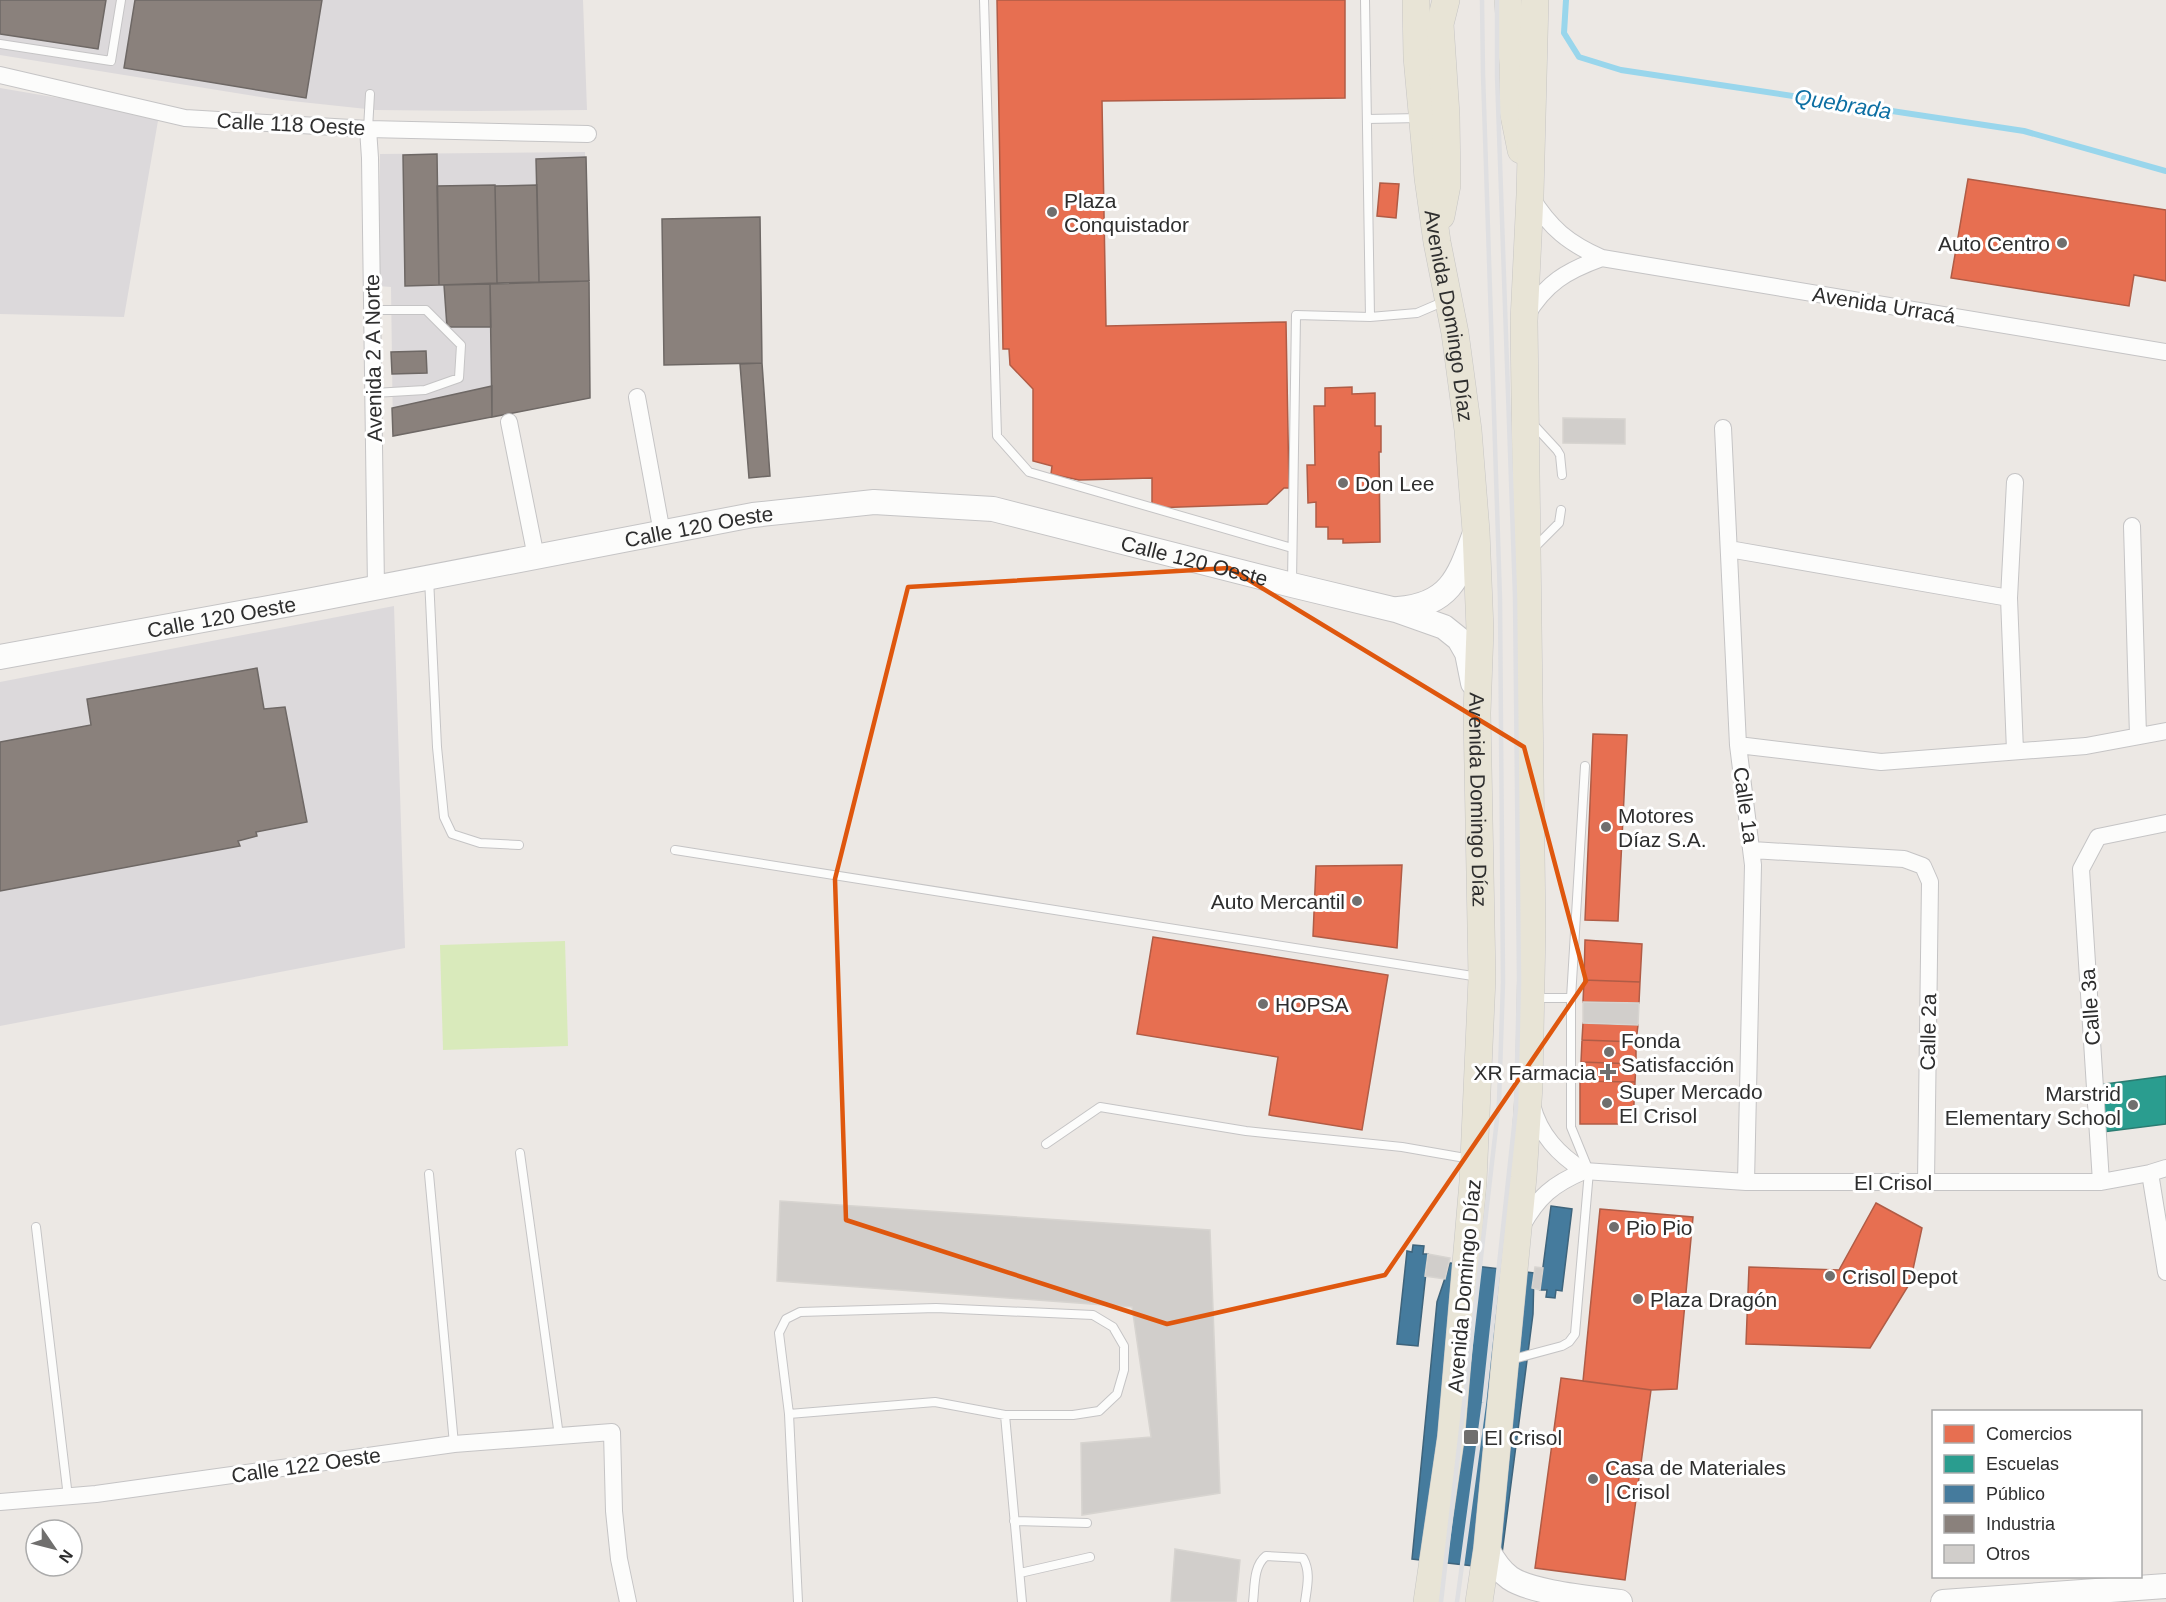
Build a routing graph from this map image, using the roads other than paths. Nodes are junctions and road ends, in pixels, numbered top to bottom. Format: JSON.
{"nodes":[{"id":1,"x":121,"y":0,"type":"edge"},
{"id":2,"x":984,"y":0,"type":"edge"},
{"id":3,"x":1365,"y":0,"type":"edge"},
{"id":4,"x":1416,"y":0,"type":"edge"},
{"id":5,"x":1446,"y":0,"type":"edge"},
{"id":6,"x":1508,"y":0,"type":"edge"},
{"id":7,"x":1535,"y":0,"type":"edge"},
{"id":8,"x":0,"y":44,"type":"edge"},
{"id":9,"x":0,"y":75,"type":"edge"},
{"id":10,"x":370,"y":94,"type":"dead end"},
{"id":11,"x":1423,"y":118,"type":"junction"},
{"id":12,"x":1367,"y":119,"type":"junction"},
{"id":13,"x":368,"y":129,"type":"junction"},
{"id":14,"x":588,"y":134,"type":"dead end"},
{"id":15,"x":1530,"y":195,"type":"junction"},
{"id":16,"x":1437,"y":242,"type":"junction"},
{"id":17,"x":1602,"y":258,"type":"junction"},
{"id":18,"x":1448,"y":299,"type":"junction"},
{"id":19,"x":373,"y":310,"type":"junction"},
{"id":20,"x":1370,"y":317,"type":"junction"},
{"id":21,"x":1524,"y":321,"type":"junction"},
{"id":22,"x":2166,"y":352,"type":"edge"},
{"id":23,"x":374,"y":393,"type":"junction"},
{"id":24,"x":637,"y":397,"type":"dead end"},
{"id":25,"x":1524,"y":415,"type":"junction"},
{"id":26,"x":509,"y":422,"type":"dead end"},
{"id":27,"x":1723,"y":428,"type":"dead end"},
{"id":28,"x":1562,"y":475,"type":"dead end"},
{"id":29,"x":2015,"y":482,"type":"dead end"},
{"id":30,"x":1561,"y":510,"type":"dead end"},
{"id":31,"x":2132,"y":526,"type":"dead end"},
{"id":32,"x":1476,"y":531,"type":"junction"},
{"id":33,"x":662,"y":533,"type":"junction"},
{"id":34,"x":1292,"y":548,"type":"junction"},
{"id":35,"x":1729,"y":549,"type":"junction"},
{"id":36,"x":1526,"y":556,"type":"junction"},
{"id":37,"x":536,"y":557,"type":"junction"},
{"id":38,"x":429,"y":578,"type":"junction"},
{"id":39,"x":1292,"y":585,"type":"junction"},
{"id":40,"x":376,"y":588,"type":"junction"},
{"id":41,"x":2009,"y":598,"type":"junction"},
{"id":42,"x":1396,"y":610,"type":"junction"},
{"id":43,"x":0,"y":657,"type":"edge"},
{"id":44,"x":1478,"y":713,"type":"junction"},
{"id":45,"x":2166,"y":731,"type":"edge"},
{"id":46,"x":2138,"y":736,"type":"junction"},
{"id":47,"x":1738,"y":745,"type":"junction"},
{"id":48,"x":2015,"y":751,"type":"junction"},
{"id":49,"x":1585,"y":766,"type":"dead end"},
{"id":50,"x":2166,"y":823,"type":"edge"},
{"id":51,"x":519,"y":845,"type":"dead end"},
{"id":52,"x":675,"y":850,"type":"dead end"},
{"id":53,"x":1752,"y":850,"type":"junction"},
{"id":54,"x":1482,"y":978,"type":"junction"},
{"id":55,"x":1530,"y":998,"type":"junction"},
{"id":56,"x":1571,"y":998,"type":"junction"},
{"id":57,"x":1528,"y":1086,"type":"junction"},
{"id":58,"x":1046,"y":1144,"type":"dead end"},
{"id":59,"x":520,"y":1154,"type":"dead end"},
{"id":60,"x":1474,"y":1160,"type":"junction"},
{"id":61,"x":1586,"y":1171,"type":"junction"},
{"id":62,"x":2158,"y":1171,"type":"edge"},
{"id":63,"x":429,"y":1174,"type":"dead end"},
{"id":64,"x":1746,"y":1182,"type":"junction"},
{"id":65,"x":1926,"y":1182,"type":"junction"},
{"id":66,"x":2101,"y":1182,"type":"junction"},
{"id":67,"x":36,"y":1227,"type":"dead end"},
{"id":68,"x":1516,"y":1247,"type":"junction"},
{"id":69,"x":2166,"y":1272,"type":"edge"},
{"id":70,"x":1504,"y":1362,"type":"junction"},
{"id":71,"x":789,"y":1414,"type":"junction"},
{"id":72,"x":1005,"y":1415,"type":"junction"},
{"id":73,"x":559,"y":1436,"type":"junction"},
{"id":74,"x":454,"y":1444,"type":"junction"},
{"id":75,"x":68,"y":1497,"type":"junction"},
{"id":76,"x":0,"y":1502,"type":"edge"},
{"id":77,"x":1014,"y":1521,"type":"junction"},
{"id":78,"x":1087,"y":1523,"type":"dead end"},
{"id":79,"x":1487,"y":1549,"type":"junction"},
{"id":80,"x":1090,"y":1557,"type":"dead end"},
{"id":81,"x":1020,"y":1573,"type":"junction"},
{"id":82,"x":2166,"y":1587,"type":"edge"},
{"id":83,"x":628,"y":1602,"type":"edge"},
{"id":84,"x":798,"y":1602,"type":"edge"},
{"id":85,"x":1022,"y":1602,"type":"edge"},
{"id":86,"x":1253,"y":1602,"type":"edge"},
{"id":87,"x":1305,"y":1602,"type":"edge"},
{"id":88,"x":1427,"y":1602,"type":"edge"},
{"id":89,"x":1479,"y":1602,"type":"edge"},
{"id":90,"x":1619,"y":1602,"type":"edge"},
{"id":91,"x":1943,"y":1602,"type":"edge"}],
"edges":[{"from":1,"to":8,"type":"lane"},
{"from":2,"to":34,"type":"lane"},
{"from":3,"to":12,"type":"lane"},
{"from":4,"to":11,"type":"main road","name":"Avenida Domingo Díaz"},
{"from":5,"to":16,"type":"main road"},
{"from":6,"to":15,"type":"main road"},
{"from":7,"to":15,"type":"main road"},
{"from":9,"to":13,"type":"street","name":"Calle 118 Oeste"},
{"from":10,"to":13,"type":"lane"},
{"from":11,"to":12,"type":"lane"},
{"from":11,"to":16,"type":"main road","name":"Avenida Domingo Díaz"},
{"from":12,"to":20,"type":"lane"},
{"from":13,"to":14,"type":"street","name":"Calle 118 Oeste"},
{"from":13,"to":19,"type":"street","name":"Avenida 2 A Norte"},
{"from":15,"to":17,"type":"street","name":"Avenida Urracá"},
{"from":15,"to":21,"type":"main road"},
{"from":16,"to":18,"type":"main road","name":"Avenida Domingo Díaz"},
{"from":17,"to":21,"type":"street"},
{"from":17,"to":22,"type":"street","name":"Avenida Urracá"},
{"from":18,"to":20,"type":"lane"},
{"from":18,"to":32,"type":"main road","name":"Avenida Domingo Díaz"},
{"from":19,"to":23,"type":"street","name":"Avenida 2 A Norte"},
{"from":19,"to":23,"type":"lane"},
{"from":20,"to":34,"type":"lane"},
{"from":21,"to":25,"type":"main road"},
{"from":23,"to":40,"type":"street","name":"Avenida 2 A Norte"},
{"from":24,"to":33,"type":"street"},
{"from":25,"to":28,"type":"lane"},
{"from":25,"to":36,"type":"main road"},
{"from":26,"to":37,"type":"street"},
{"from":27,"to":35,"type":"street","name":"Calle 1a"},
{"from":29,"to":41,"type":"street"},
{"from":30,"to":36,"type":"lane"},
{"from":31,"to":46,"type":"street"},
{"from":32,"to":42,"type":"street","name":"Calle 120 Oeste"},
{"from":32,"to":44,"type":"main road","name":"Avenida Domingo Díaz"},
{"from":33,"to":37,"type":"street","name":"Calle 120 Oeste"},
{"from":33,"to":39,"type":"street","name":"Calle 120 Oeste"},
{"from":34,"to":39,"type":"lane"},
{"from":35,"to":41,"type":"street"},
{"from":35,"to":47,"type":"street","name":"Calle 1a"},
{"from":36,"to":55,"type":"main road"},
{"from":37,"to":38,"type":"street","name":"Calle 120 Oeste"},
{"from":38,"to":40,"type":"street","name":"Calle 120 Oeste"},
{"from":38,"to":51,"type":"lane"},
{"from":39,"to":42,"type":"street","name":"Calle 120 Oeste"},
{"from":40,"to":43,"type":"street","name":"Calle 120 Oeste"},
{"from":41,"to":48,"type":"street"},
{"from":42,"to":44,"type":"street","name":"Calle 120 Oeste"},
{"from":44,"to":54,"type":"main road","name":"Avenida Domingo Díaz"},
{"from":45,"to":46,"type":"street"},
{"from":46,"to":48,"type":"street"},
{"from":47,"to":48,"type":"street"},
{"from":47,"to":53,"type":"street","name":"Calle 1a"},
{"from":49,"to":56,"type":"lane"},
{"from":50,"to":66,"type":"street","name":"Calle 3a"},
{"from":52,"to":54,"type":"lane"},
{"from":53,"to":64,"type":"street","name":"Calle 1a"},
{"from":53,"to":65,"type":"street","name":"Calle 2a"},
{"from":54,"to":60,"type":"main road","name":"Avenida Domingo Díaz"},
{"from":55,"to":56,"type":"lane"},
{"from":55,"to":57,"type":"main road"},
{"from":56,"to":61,"type":"lane"},
{"from":57,"to":61,"type":"street"},
{"from":57,"to":68,"type":"main road"},
{"from":58,"to":60,"type":"lane"},
{"from":59,"to":73,"type":"lane"},
{"from":60,"to":88,"type":"main road","name":"Avenida Domingo Díaz"},
{"from":61,"to":64,"type":"street","name":"El Crisol"},
{"from":61,"to":68,"type":"street"},
{"from":61,"to":70,"type":"lane"},
{"from":62,"to":66,"type":"street","name":"El Crisol"},
{"from":62,"to":69,"type":"street"},
{"from":63,"to":74,"type":"lane"},
{"from":64,"to":65,"type":"street","name":"El Crisol"},
{"from":65,"to":66,"type":"street","name":"El Crisol"},
{"from":67,"to":75,"type":"lane"},
{"from":68,"to":70,"type":"main road"},
{"from":70,"to":79,"type":"main road"},
{"from":71,"to":72,"type":"lane"},
{"from":71,"to":72,"type":"lane"},
{"from":71,"to":84,"type":"lane"},
{"from":72,"to":77,"type":"lane"},
{"from":73,"to":74,"type":"street","name":"Calle 122 Oeste"},
{"from":73,"to":83,"type":"street","name":"Calle 122 Oeste"},
{"from":74,"to":75,"type":"street","name":"Calle 122 Oeste"},
{"from":75,"to":76,"type":"street","name":"Calle 122 Oeste"},
{"from":77,"to":78,"type":"lane"},
{"from":77,"to":81,"type":"lane"},
{"from":79,"to":89,"type":"main road"},
{"from":79,"to":90,"type":"street"},
{"from":80,"to":81,"type":"lane"},
{"from":81,"to":85,"type":"lane"},
{"from":82,"to":91,"type":"street"},
{"from":86,"to":87,"type":"lane"}]}
